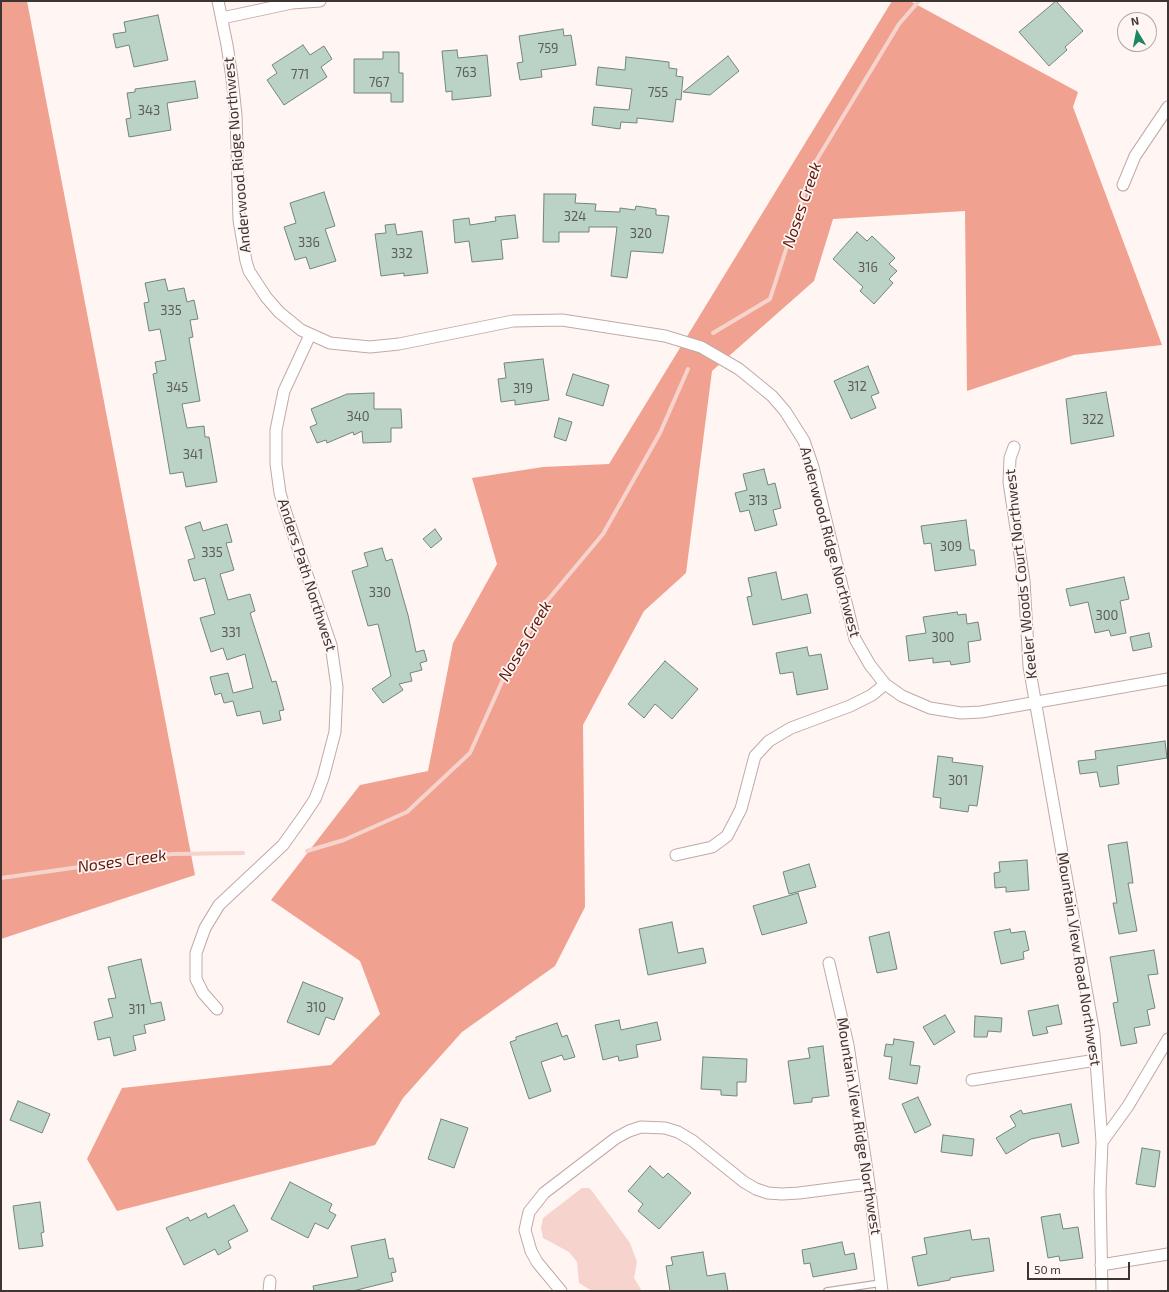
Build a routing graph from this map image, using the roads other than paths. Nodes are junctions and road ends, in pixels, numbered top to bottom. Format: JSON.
{"nodes":[{"id":1,"x":218,"y":1,"type":"edge"},
{"id":2,"x":320,"y":1,"type":"edge"},
{"id":3,"x":222,"y":18,"type":"junction"},
{"id":4,"x":1168,"y":107,"type":"edge"},
{"id":5,"x":1123,"y":185,"type":"dead end"},
{"id":6,"x":310,"y":335,"type":"junction"},
{"id":7,"x":1014,"y":447,"type":"dead end"},
{"id":8,"x":1168,"y":679,"type":"edge"},
{"id":9,"x":885,"y":684,"type":"junction"},
{"id":10,"x":1035,"y":702,"type":"junction"},
{"id":11,"x":676,"y":855,"type":"dead end"},
{"id":12,"x":830,"y":963,"type":"dead end"},
{"id":13,"x":217,"y":1009,"type":"dead end"},
{"id":14,"x":1168,"y":1039,"type":"edge"},
{"id":15,"x":1096,"y":1060,"type":"junction"},
{"id":16,"x":972,"y":1080,"type":"dead end"},
{"id":17,"x":1102,"y":1142,"type":"junction"},
{"id":18,"x":869,"y":1184,"type":"junction"},
{"id":19,"x":1168,"y":1254,"type":"edge"},
{"id":20,"x":1101,"y":1265,"type":"junction"},
{"id":21,"x":882,"y":1287,"type":"edge"},
{"id":22,"x":560,"y":1291,"type":"edge"},
{"id":23,"x":827,"y":1291,"type":"edge"},
{"id":24,"x":1102,"y":1291,"type":"edge"}],
"edges":[{"from":1,"to":3,"type":"street","name":"Anderwood Ridge Northwest"},
{"from":2,"to":3,"type":"street"},
{"from":3,"to":6,"type":"street","name":"Anderwood Ridge Northwest"},
{"from":4,"to":5,"type":"street"},
{"from":6,"to":9,"type":"street","name":"Anderwood Ridge Northwest"},
{"from":6,"to":13,"type":"street","name":"Anders Path Northwest"},
{"from":7,"to":10,"type":"street","name":"Keeler Woods Court Northwest"},
{"from":8,"to":10,"type":"street","name":"Anderwood Ridge Northwest"},
{"from":9,"to":10,"type":"street","name":"Anderwood Ridge Northwest"},
{"from":9,"to":11,"type":"street"},
{"from":10,"to":15,"type":"street","name":"Mountain View Road Northwest"},
{"from":12,"to":18,"type":"street","name":"Mountain View Ridge Northwest"},
{"from":14,"to":17,"type":"street"},
{"from":15,"to":16,"type":"street"},
{"from":15,"to":17,"type":"street","name":"Mountain View Road Northwest"},
{"from":17,"to":20,"type":"street","name":"Mountain View Road Northwest"},
{"from":18,"to":21,"type":"street","name":"Mountain View Ridge Northwest"},
{"from":18,"to":22,"type":"street"},
{"from":19,"to":20,"type":"street"},
{"from":20,"to":24,"type":"street","name":"Mountain View Road Northwest"},
{"from":21,"to":23,"type":"lane"}]}
